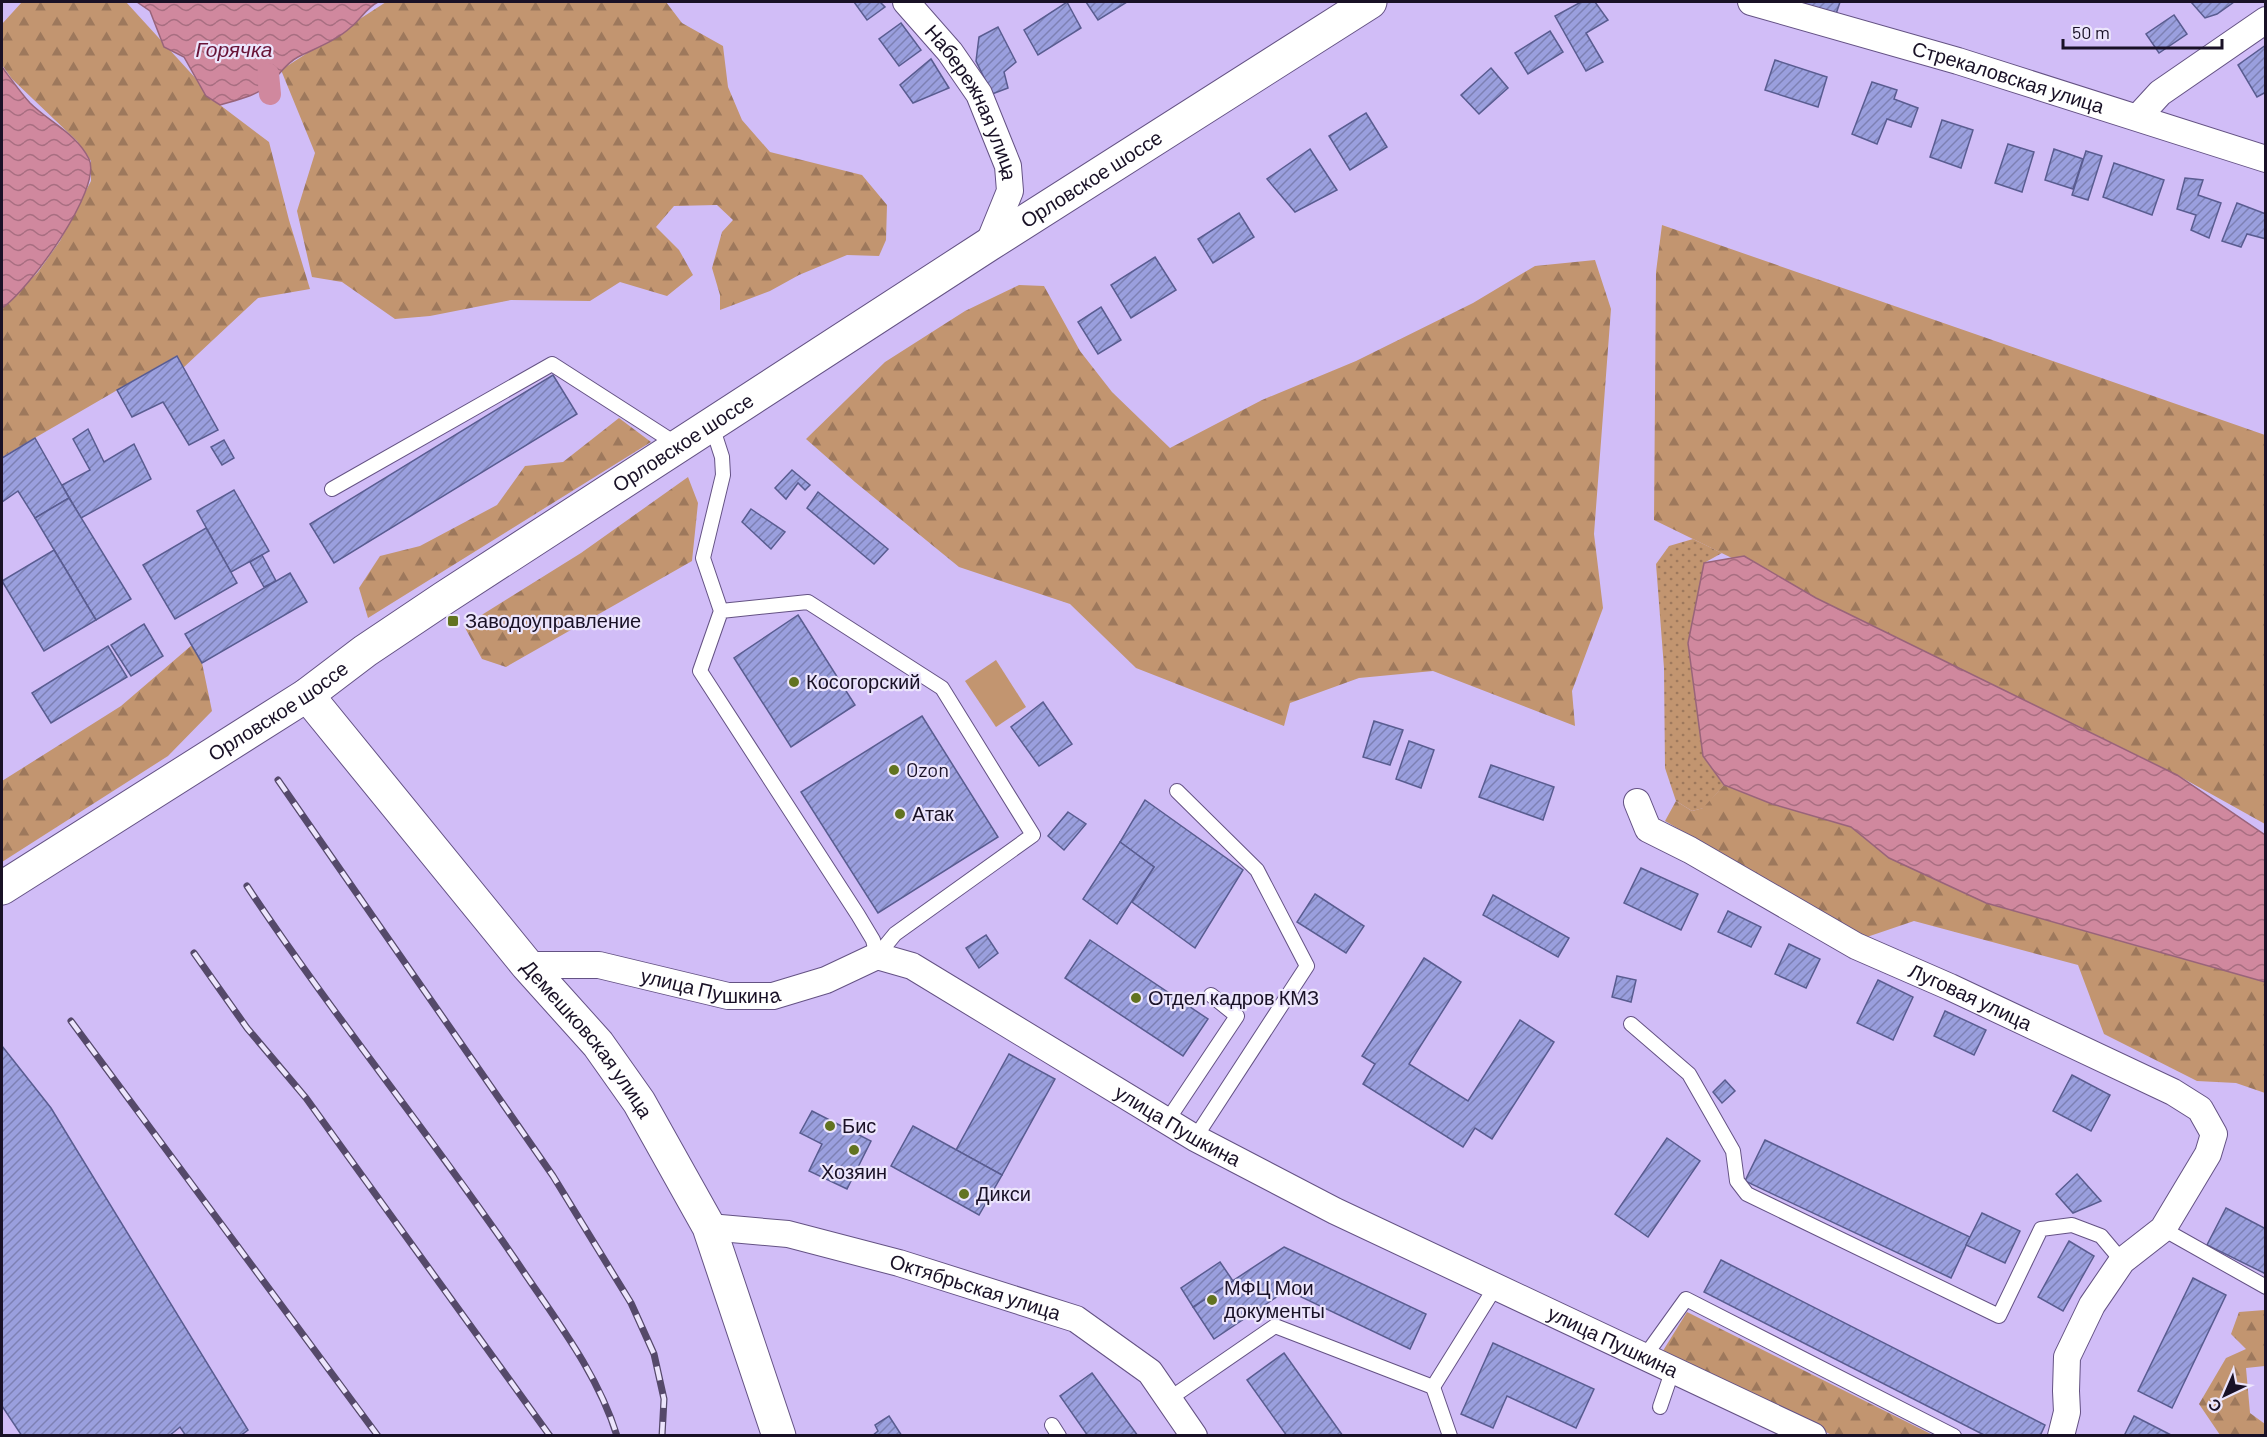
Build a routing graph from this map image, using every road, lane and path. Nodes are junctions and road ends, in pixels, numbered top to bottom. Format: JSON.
{"nodes":[{"id":1,"x":906,"y":2,"type":"edge"},
{"id":2,"x":1370,"y":2,"type":"edge"},
{"id":3,"x":1750,"y":2,"type":"edge"},
{"id":4,"x":2265,"y":20,"type":"edge"},
{"id":5,"x":2138,"y":117,"type":"junction"},
{"id":6,"x":2265,"y":159,"type":"edge"},
{"id":7,"x":987,"y":245,"type":"junction"},
{"id":8,"x":712,"y":426,"type":"junction"},
{"id":9,"x":680,"y":446,"type":"junction"},
{"id":10,"x":332,"y":489,"type":"dead end"},
{"id":11,"x":720,"y":611,"type":"junction"},
{"id":12,"x":307,"y":695,"type":"junction"},
{"id":13,"x":1177,"y":791,"type":"dead end"},
{"id":14,"x":1637,"y":802,"type":"dead end"},
{"id":15,"x":2,"y":888,"type":"edge"},
{"id":16,"x":877,"y":956,"type":"junction"},
{"id":17,"x":527,"y":965,"type":"junction"},
{"id":18,"x":1211,"y":995,"type":"dead end"},
{"id":19,"x":1631,"y":1024,"type":"dead end"},
{"id":20,"x":1167,"y":1121,"type":"junction"},
{"id":21,"x":1195,"y":1138,"type":"junction"},
{"id":22,"x":709,"y":1227,"type":"junction"},
{"id":23,"x":2163,"y":1229,"type":"junction"},
{"id":24,"x":2122,"y":1261,"type":"junction"},
{"id":25,"x":1496,"y":1286,"type":"junction"},
{"id":26,"x":2265,"y":1287,"type":"edge"},
{"id":27,"x":1645,"y":1356,"type":"junction"},
{"id":28,"x":1673,"y":1369,"type":"junction"},
{"id":29,"x":1433,"y":1387,"type":"junction"},
{"id":30,"x":1169,"y":1399,"type":"junction"},
{"id":31,"x":1660,"y":1407,"type":"dead end"},
{"id":32,"x":779,"y":1436,"type":"edge"},
{"id":33,"x":1194,"y":1436,"type":"edge"},
{"id":34,"x":1450,"y":1436,"type":"edge"},
{"id":35,"x":1813,"y":1436,"type":"edge"},
{"id":36,"x":1954,"y":1436,"type":"edge"},
{"id":37,"x":2061,"y":1436,"type":"edge"}],
"edges":[{"from":1,"to":7,"type":"street","name":"Набережная улица"},
{"from":2,"to":7,"type":"main road","name":"Орловское шоссе"},
{"from":3,"to":5,"type":"street","name":"Стрекаловская улица"},
{"from":4,"to":5,"type":"street"},
{"from":5,"to":6,"type":"street","name":"Стрекаловская улица"},
{"from":7,"to":8,"type":"main road","name":"Орловское шоссе"},
{"from":8,"to":9,"type":"main road","name":"Орловское шоссе"},
{"from":8,"to":11,"type":"lane"},
{"from":9,"to":10,"type":"lane"},
{"from":9,"to":12,"type":"main road","name":"Орловское шоссе"},
{"from":11,"to":16,"type":"lane"},
{"from":11,"to":16,"type":"lane"},
{"from":12,"to":15,"type":"main road","name":"Орловское шоссе"},
{"from":12,"to":17,"type":"main road","name":"Демешковская улица"},
{"from":13,"to":21,"type":"lane"},
{"from":14,"to":23,"type":"street","name":"Луговая улица"},
{"from":16,"to":17,"type":"street","name":"улица Пушкина"},
{"from":16,"to":20,"type":"street","name":"улица Пушкина"},
{"from":17,"to":22,"type":"main road","name":"Демешковская улица"},
{"from":18,"to":20,"type":"lane"},
{"from":19,"to":24,"type":"lane"},
{"from":20,"to":21,"type":"street","name":"улица Пушкина"},
{"from":21,"to":25,"type":"street","name":"улица Пушкина"},
{"from":22,"to":30,"type":"street","name":"Октябрьская улица"},
{"from":22,"to":32,"type":"main road","name":"Демешковская улица"},
{"from":23,"to":24,"type":"street","name":"Луговая улица"},
{"from":23,"to":26,"type":"lane"},
{"from":24,"to":37,"type":"street","name":"Луговая улица"},
{"from":25,"to":27,"type":"street","name":"улица Пушкина"},
{"from":25,"to":29,"type":"lane"},
{"from":27,"to":28,"type":"street","name":"улица Пушкина"},
{"from":27,"to":36,"type":"lane"},
{"from":28,"to":31,"type":"lane"},
{"from":28,"to":35,"type":"street","name":"улица Пушкина"},
{"from":29,"to":30,"type":"lane"},
{"from":29,"to":34,"type":"lane"},
{"from":30,"to":33,"type":"street","name":"Октябрьская улица"}]}
